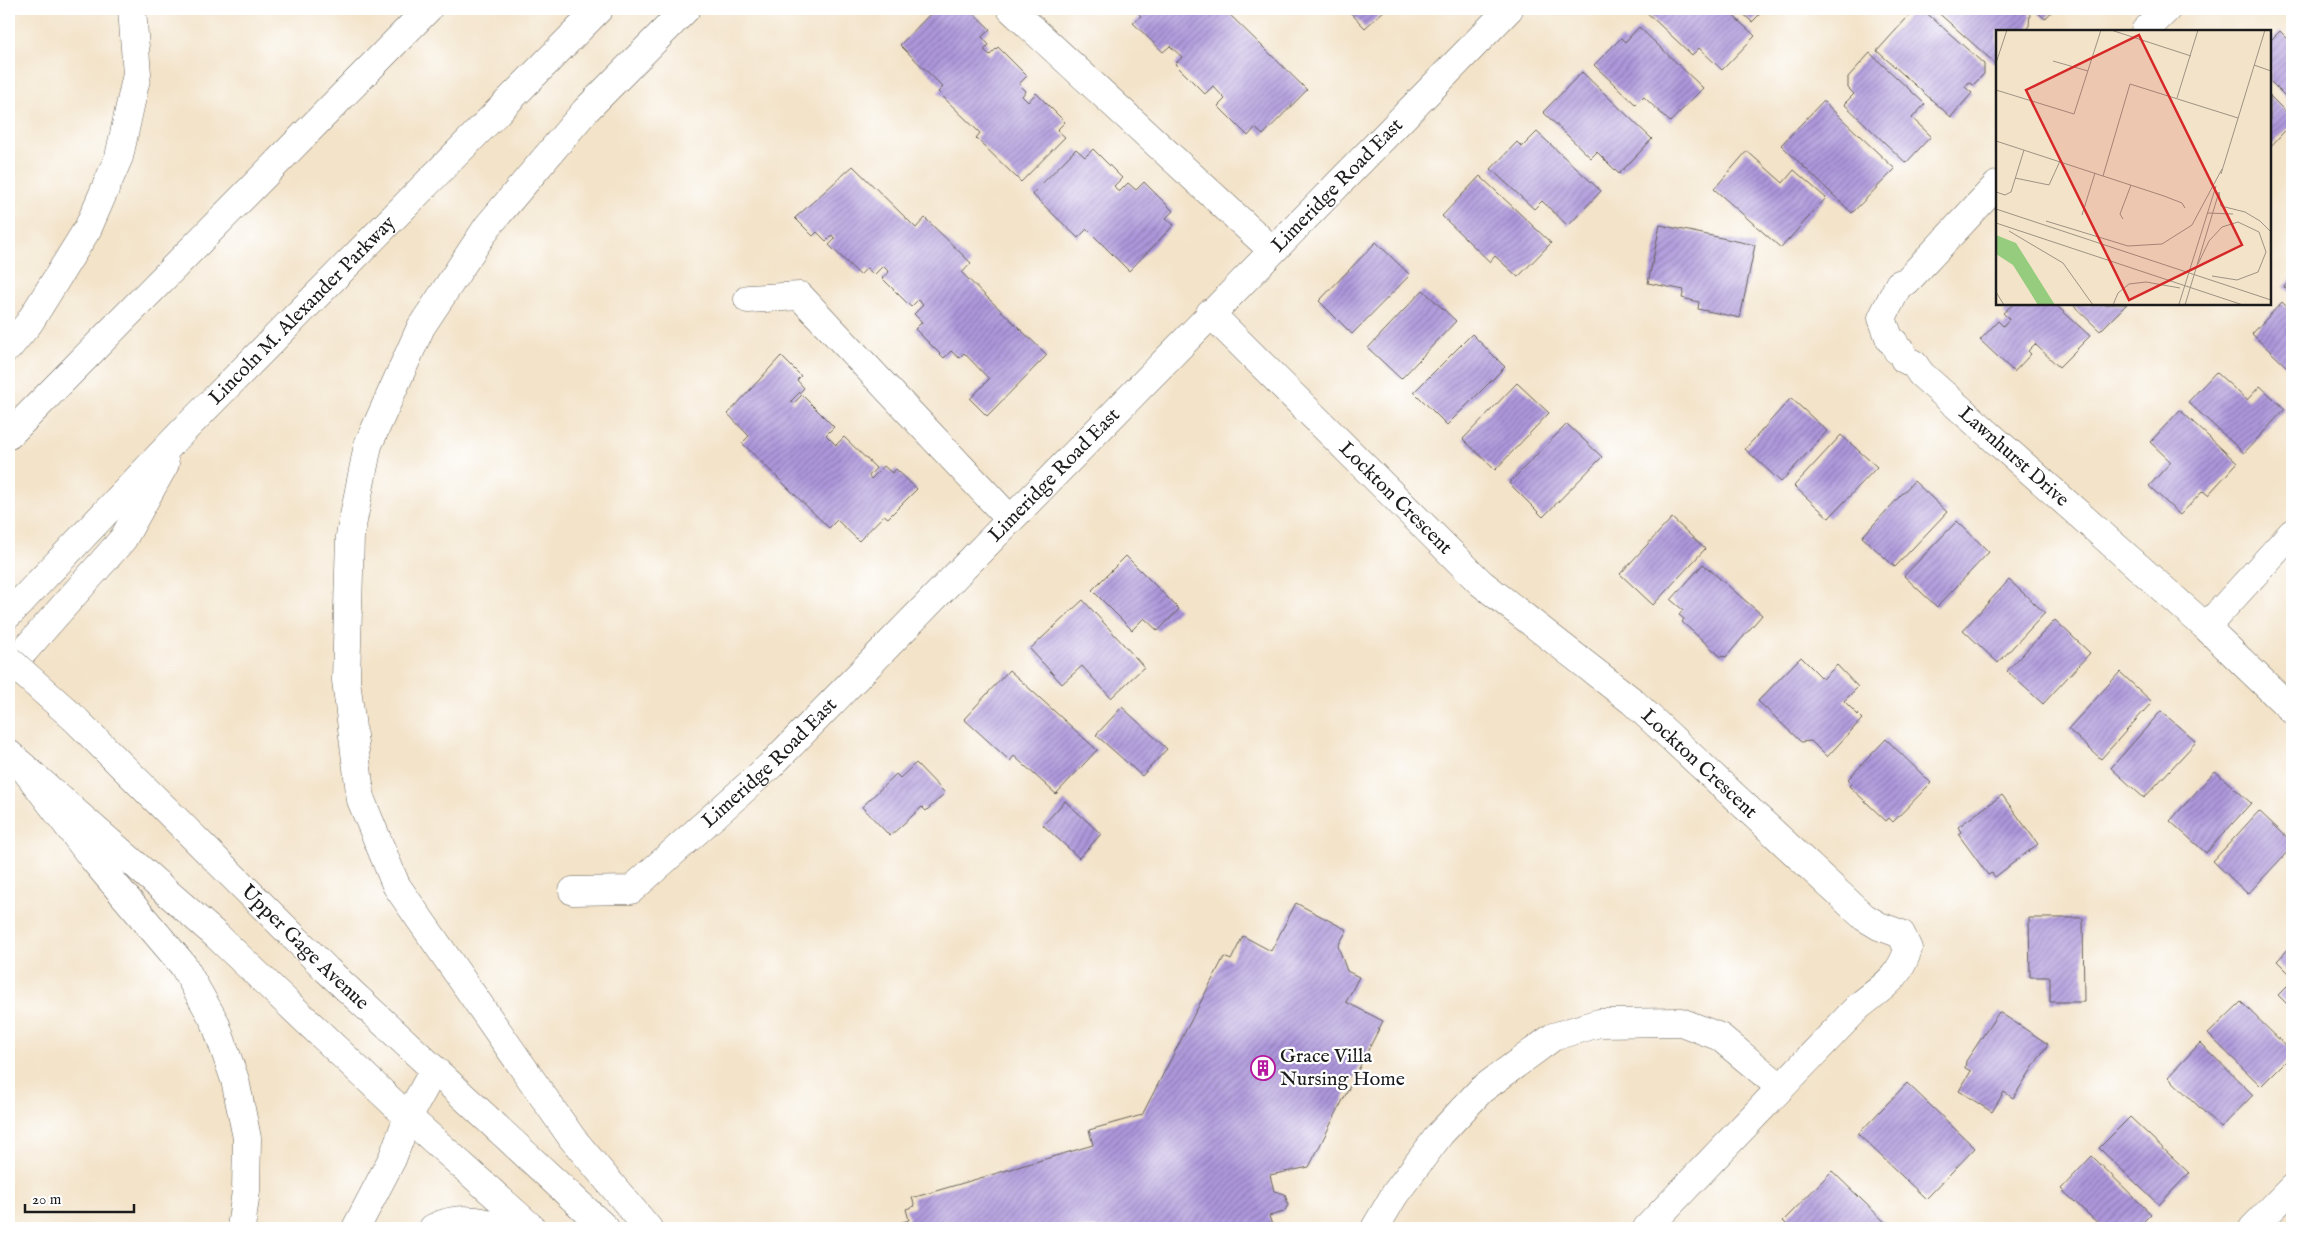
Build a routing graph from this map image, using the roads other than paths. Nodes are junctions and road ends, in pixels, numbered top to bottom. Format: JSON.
{"nodes":[{"id":1,"x":132,"y":9,"type":"edge"},
{"id":2,"x":428,"y":9,"type":"edge"},
{"id":3,"x":599,"y":9,"type":"edge"},
{"id":4,"x":686,"y":9,"type":"edge"},
{"id":5,"x":1011,"y":9,"type":"edge"},
{"id":6,"x":1508,"y":9,"type":"edge"},
{"id":7,"x":2167,"y":9,"type":"edge"},
{"id":8,"x":2146,"y":30,"type":"edge"},
{"id":9,"x":1996,"y":186,"type":"edge"},
{"id":10,"x":1272,"y":250,"type":"junction"},
{"id":11,"x":748,"y":299,"type":"dead end"},
{"id":12,"x":1210,"y":313,"type":"junction"},
{"id":13,"x":9,"y":348,"type":"edge"},
{"id":14,"x":184,"y":430,"type":"junction"},
{"id":15,"x":9,"y":436,"type":"edge"},
{"id":16,"x":1009,"y":518,"type":"junction"},
{"id":17,"x":2292,"y":533,"type":"edge"},
{"id":18,"x":9,"y":614,"type":"edge"},
{"id":19,"x":2206,"y":627,"type":"junction"},
{"id":20,"x":9,"y":660,"type":"edge"},
{"id":21,"x":9,"y":668,"type":"edge"},
{"id":22,"x":2292,"y":710,"type":"edge"},
{"id":23,"x":16,"y":761,"type":"edge"},
{"id":24,"x":573,"y":891,"type":"dead end"},
{"id":25,"x":434,"y":1070,"type":"junction"},
{"id":26,"x":1780,"y":1087,"type":"junction"},
{"id":27,"x":408,"y":1117,"type":"junction"},
{"id":28,"x":2292,"y":1188,"type":"edge"},
{"id":29,"x":241,"y":1228,"type":"edge"},
{"id":30,"x":356,"y":1228,"type":"edge"},
{"id":31,"x":433,"y":1228,"type":"edge"},
{"id":32,"x":501,"y":1228,"type":"edge"},
{"id":33,"x":532,"y":1228,"type":"edge"},
{"id":34,"x":605,"y":1228,"type":"edge"},
{"id":35,"x":648,"y":1228,"type":"edge"},
{"id":36,"x":1375,"y":1228,"type":"edge"},
{"id":37,"x":1647,"y":1228,"type":"edge"},
{"id":38,"x":2253,"y":1228,"type":"edge"}],
"edges":[{"from":1,"to":13,"type":"main road"},
{"from":2,"to":15,"type":"main road"},
{"from":3,"to":14,"type":"main road","name":"Lincoln M. Alexander Parkway"},
{"from":4,"to":35,"type":"main road"},
{"from":5,"to":10,"type":"main road"},
{"from":6,"to":10,"type":"main road","name":"Limeridge Road East"},
{"from":7,"to":8,"type":"main road"},
{"from":9,"to":19,"type":"main road","name":"Lawnhurst Drive"},
{"from":10,"to":12,"type":"main road","name":"Limeridge Road East"},
{"from":11,"to":16,"type":"main road"},
{"from":12,"to":16,"type":"main road","name":"Limeridge Road East"},
{"from":12,"to":26,"type":"main road","name":"Lockton Crescent"},
{"from":14,"to":18,"type":"main road","name":"Lincoln M. Alexander Parkway"},
{"from":14,"to":21,"type":"main road"},
{"from":16,"to":24,"type":"main road","name":"Limeridge Road East"},
{"from":17,"to":19,"type":"main road"},
{"from":19,"to":22,"type":"main road","name":"Lawnhurst Drive"},
{"from":20,"to":25,"type":"main road","name":"Upper Gage Avenue","bridge":true},
{"from":23,"to":27,"type":"main road"},
{"from":23,"to":29,"type":"main road"},
{"from":25,"to":27,"type":"main road"},
{"from":25,"to":34,"type":"main road","name":"Upper Gage Avenue"},
{"from":26,"to":36,"type":"main road"},
{"from":26,"to":37,"type":"main road","name":"Lockton Crescent"},
{"from":27,"to":30,"type":"main road"},
{"from":27,"to":33,"type":"main road"},
{"from":28,"to":38,"type":"main road"},
{"from":31,"to":32,"type":"main road"}]}
